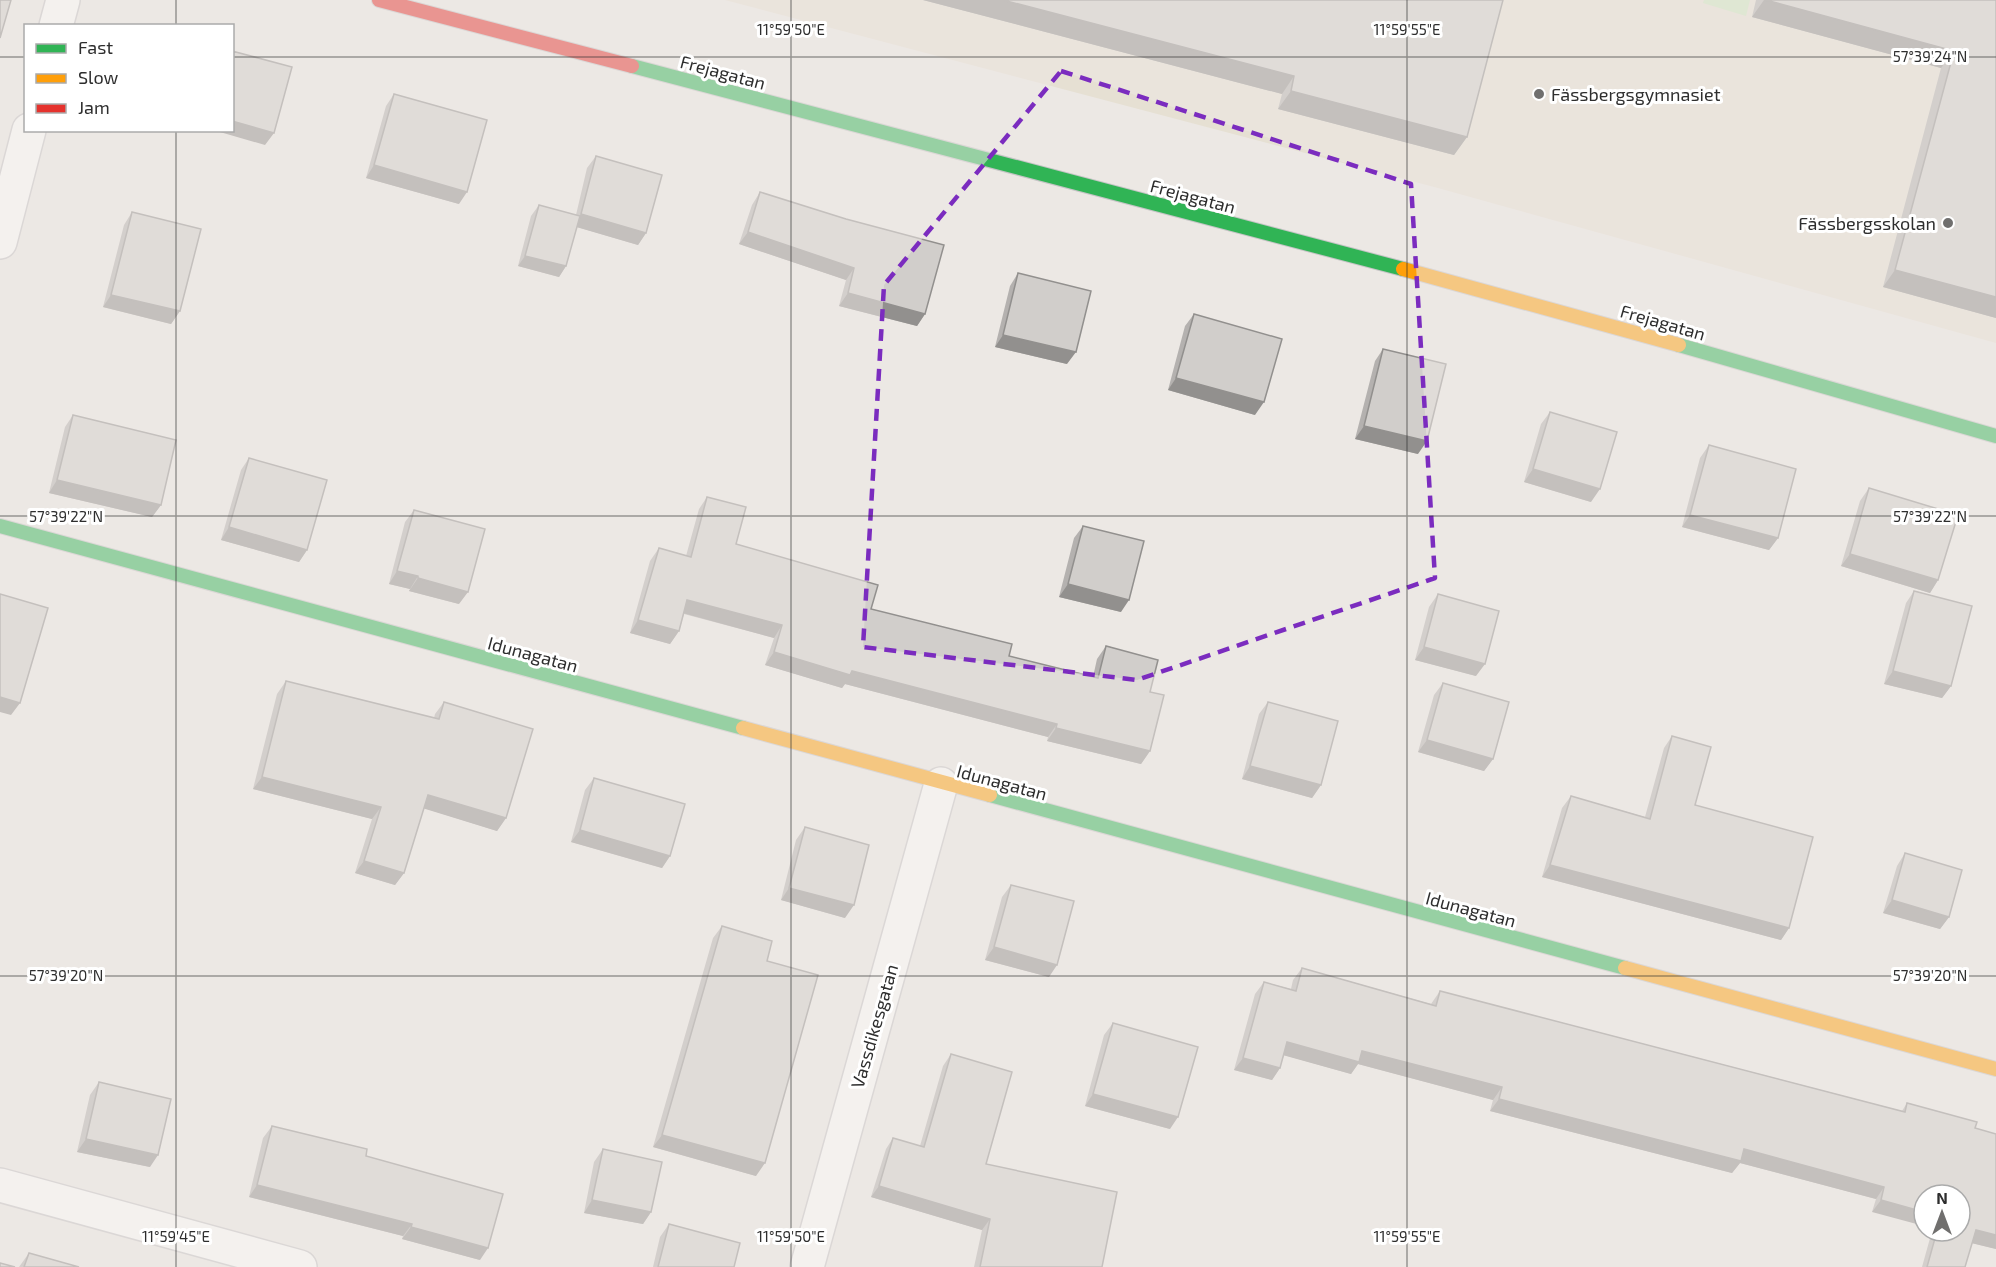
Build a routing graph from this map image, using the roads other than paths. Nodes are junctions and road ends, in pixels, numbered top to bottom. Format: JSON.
{"nodes":[{"id":1,"x":63,"y":0,"type":"edge"},
{"id":2,"x":379,"y":0,"type":"edge"},
{"id":3,"x":57,"y":24,"type":"edge"},
{"id":4,"x":28,"y":132,"type":"edge"},
{"id":5,"x":0,"y":242,"type":"edge"},
{"id":6,"x":1996,"y":436,"type":"edge"},
{"id":7,"x":0,"y":526,"type":"edge"},
{"id":8,"x":941,"y":784,"type":"junction"},
{"id":9,"x":1996,"y":1069,"type":"edge"},
{"id":10,"x":0,"y":1185,"type":"edge"},
{"id":11,"x":297,"y":1267,"type":"edge"},
{"id":12,"x":807,"y":1267,"type":"edge"}],
"edges":[{"from":1,"to":3,"type":"street"},
{"from":2,"to":6,"type":"street","name":"Frejagatan"},
{"from":4,"to":5,"type":"street"},
{"from":7,"to":8,"type":"street","name":"Idunagatan"},
{"from":8,"to":9,"type":"street","name":"Idunagatan"},
{"from":8,"to":12,"type":"street","name":"Vassdikesgatan"},
{"from":10,"to":11,"type":"street"}]}
